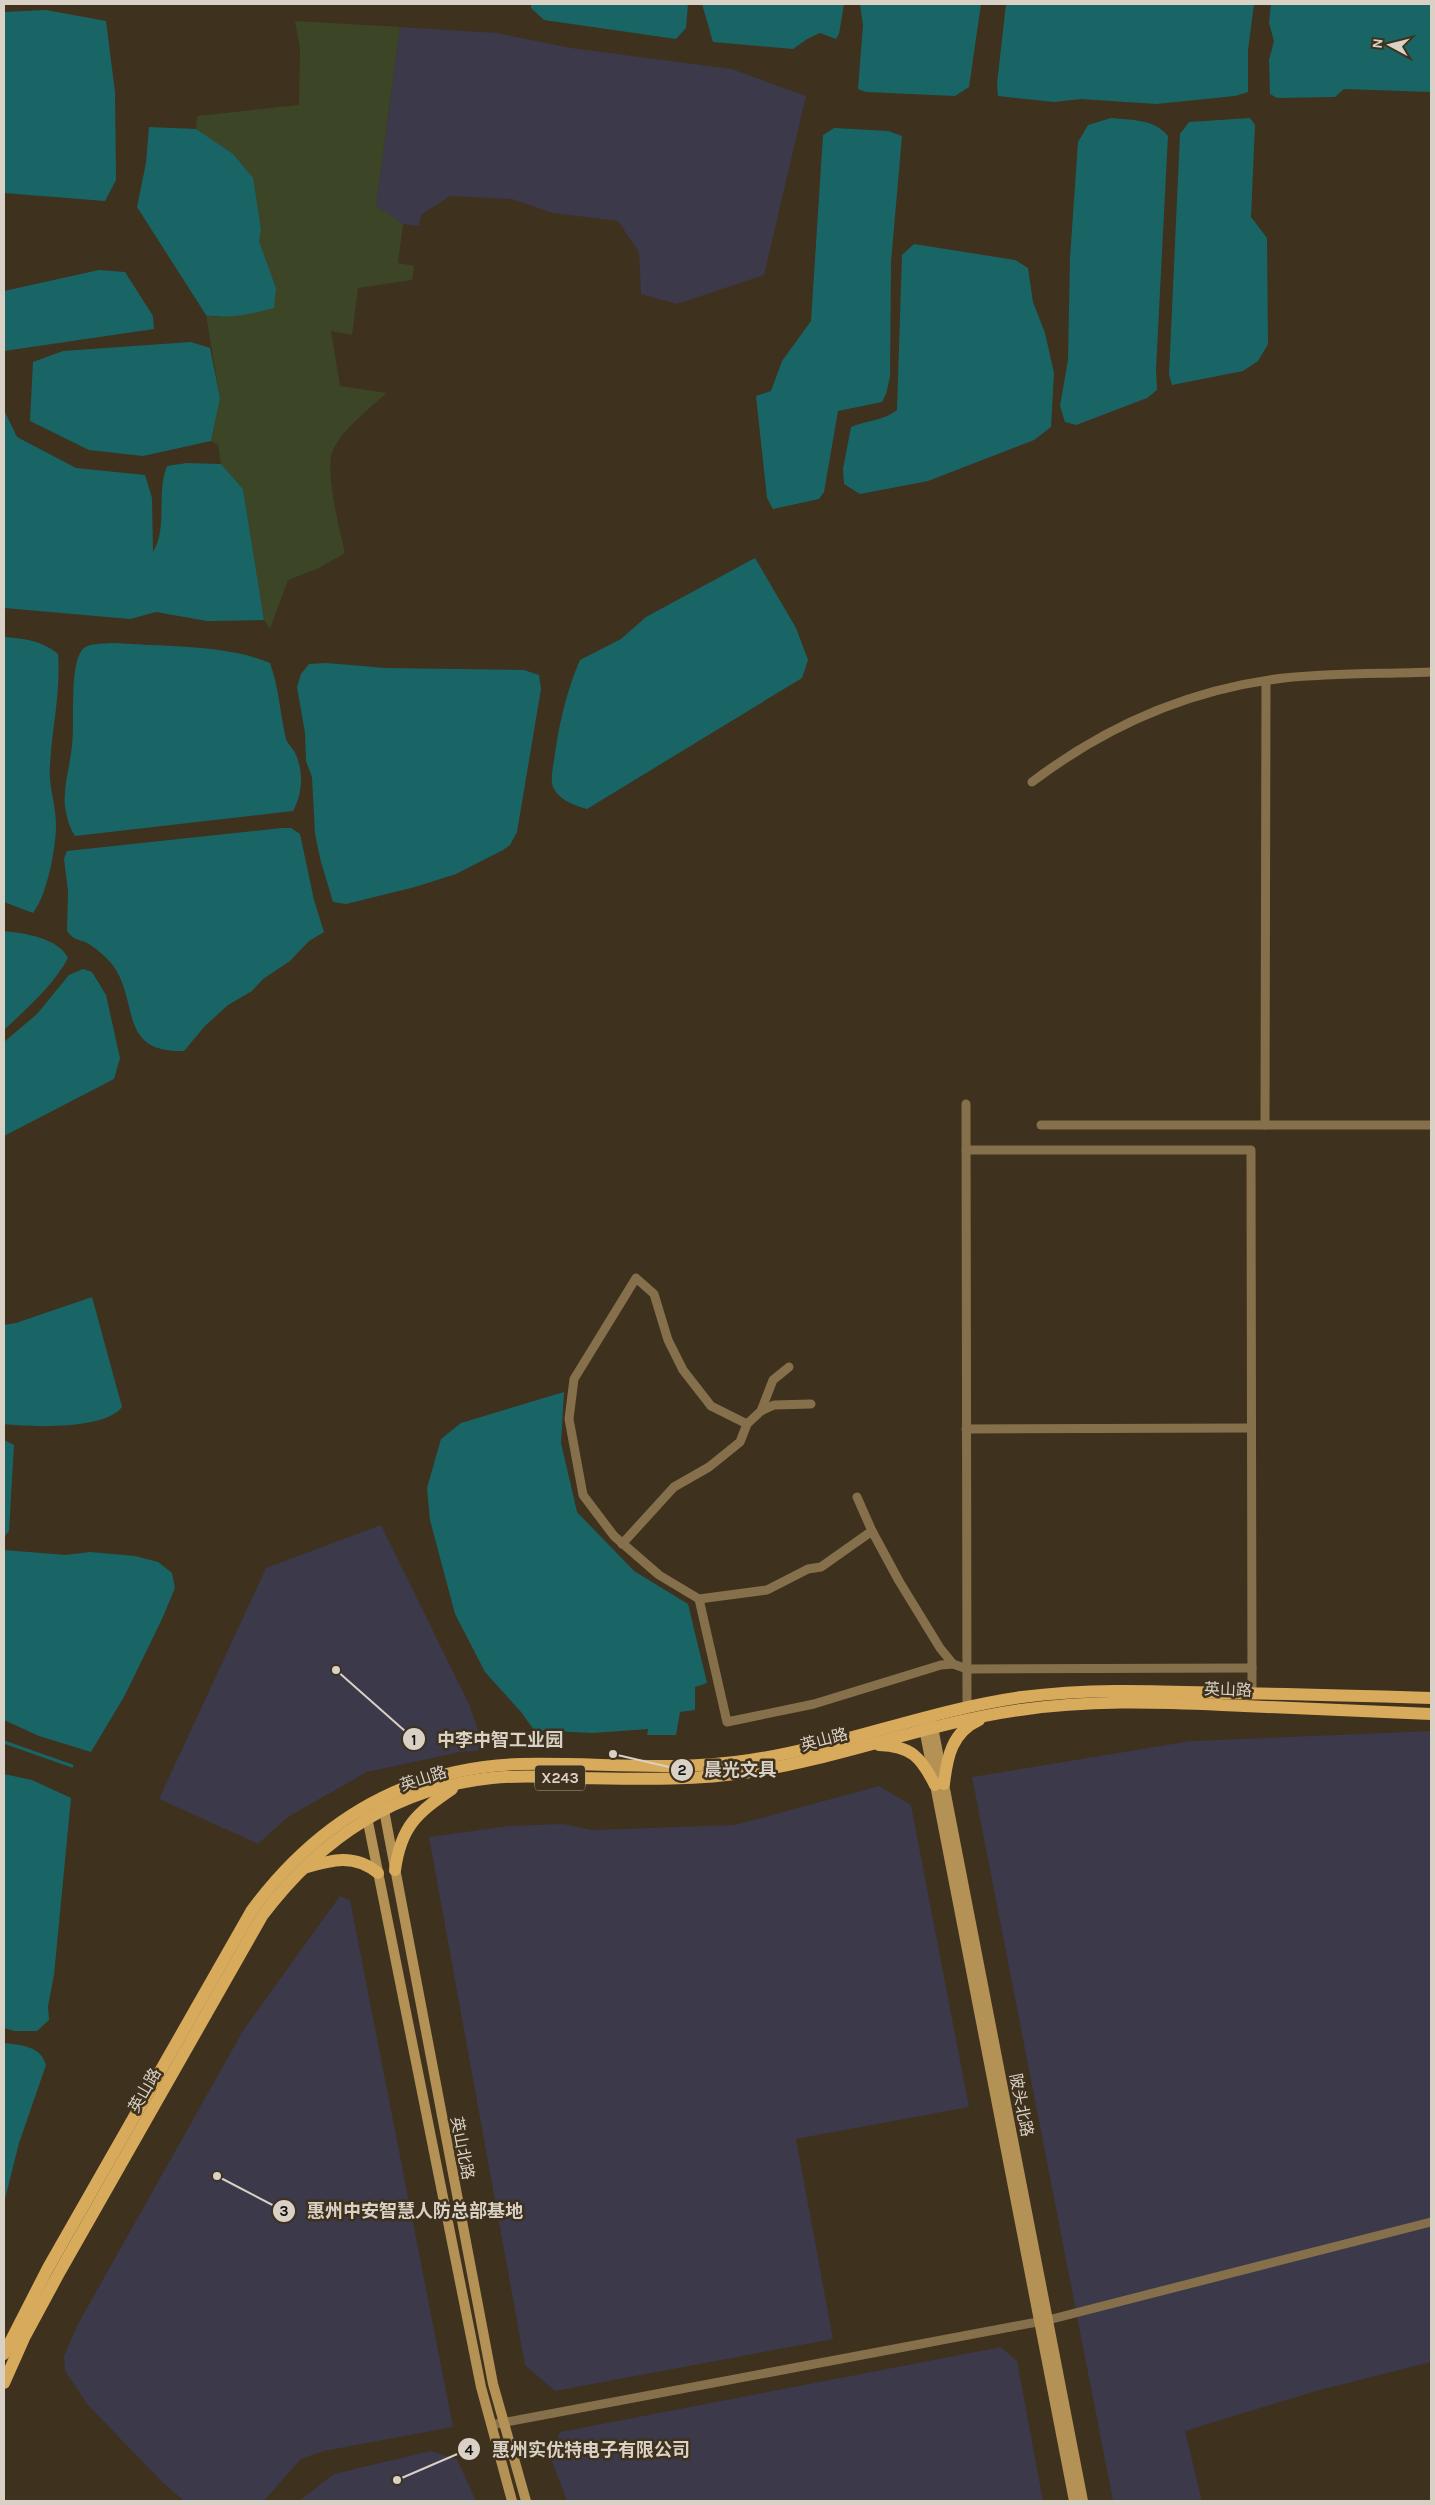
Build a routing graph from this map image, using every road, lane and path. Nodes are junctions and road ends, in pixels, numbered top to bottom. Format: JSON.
{"nodes":[{"id":1,"x":1431,"y":672,"type":"edge"},
{"id":2,"x":1266,"y":681,"type":"junction"},
{"id":3,"x":1032,"y":782,"type":"dead end"},
{"id":4,"x":966,"y":1104,"type":"dead end"},
{"id":5,"x":1041,"y":1125,"type":"dead end"},
{"id":6,"x":1265,"y":1125,"type":"junction"},
{"id":7,"x":1431,"y":1125,"type":"edge"},
{"id":8,"x":966,"y":1150,"type":"junction"},
{"id":9,"x":788,"y":1366,"type":"dead end"},
{"id":10,"x":812,"y":1404,"type":"dead end"},
{"id":11,"x":762,"y":1411,"type":"junction"},
{"id":12,"x":747,"y":1424,"type":"junction"},
{"id":13,"x":1251,"y":1428,"type":"junction"},
{"id":14,"x":966,"y":1429,"type":"junction"},
{"id":15,"x":857,"y":1497,"type":"dead end"},
{"id":16,"x":872,"y":1531,"type":"junction"},
{"id":17,"x":622,"y":1544,"type":"junction"},
{"id":18,"x":699,"y":1599,"type":"junction"},
{"id":19,"x":954,"y":1664,"type":"junction"},
{"id":20,"x":1252,"y":1668,"type":"junction"},
{"id":21,"x":967,"y":1669,"type":"junction"},
{"id":22,"x":1252,"y":1693,"type":"junction"},
{"id":23,"x":1431,"y":1698,"type":"edge"},
{"id":24,"x":967,"y":1707,"type":"junction"},
{"id":25,"x":992,"y":1714,"type":"junction"},
{"id":26,"x":1431,"y":1714,"type":"edge"},
{"id":27,"x":928,"y":1722,"type":"junction"},
{"id":28,"x":861,"y":1746,"type":"junction"},
{"id":29,"x":462,"y":1782,"type":"junction"},
{"id":30,"x":940,"y":1785,"type":"junction"},
{"id":31,"x":383,"y":1804,"type":"junction"},
{"id":32,"x":366,"y":1812,"type":"junction"},
{"id":33,"x":301,"y":1869,"type":"junction"},
{"id":34,"x":395,"y":1870,"type":"junction"},
{"id":35,"x":378,"y":1873,"type":"junction"},
{"id":36,"x":1431,"y":2222,"type":"edge"},
{"id":37,"x":1044,"y":2321,"type":"junction"},
{"id":38,"x":4,"y":2354,"type":"edge"},
{"id":39,"x":4,"y":2383,"type":"edge"},
{"id":40,"x":504,"y":2423,"type":"junction"},
{"id":41,"x":491,"y":2425,"type":"junction"},
{"id":42,"x":512,"y":2501,"type":"edge"},
{"id":43,"x":526,"y":2501,"type":"edge"},
{"id":44,"x":1074,"y":2501,"type":"edge"},
{"id":45,"x":1083,"y":2501,"type":"edge"}],
"edges":[{"from":1,"to":2,"type":"street"},
{"from":2,"to":3,"type":"street"},
{"from":2,"to":6,"type":"street"},
{"from":4,"to":8,"type":"street"},
{"from":5,"to":6,"type":"street"},
{"from":6,"to":7,"type":"street"},
{"from":8,"to":13,"type":"street"},
{"from":8,"to":14,"type":"street"},
{"from":9,"to":11,"type":"street"},
{"from":10,"to":11,"type":"street"},
{"from":11,"to":12,"type":"street"},
{"from":12,"to":17,"type":"street"},
{"from":12,"to":17,"type":"street"},
{"from":13,"to":14,"type":"street"},
{"from":13,"to":20,"type":"street"},
{"from":14,"to":21,"type":"street"},
{"from":15,"to":16,"type":"street"},
{"from":16,"to":18,"type":"street"},
{"from":16,"to":19,"type":"street"},
{"from":17,"to":18,"type":"street"},
{"from":18,"to":19,"type":"street"},
{"from":19,"to":21,"type":"street"},
{"from":20,"to":21,"type":"street"},
{"from":20,"to":22,"type":"street"},
{"from":21,"to":24,"type":"street"},
{"from":22,"to":23,"type":"main road","name":"英山路","number":"X243"},
{"from":22,"to":24,"type":"main road","name":"英山路","number":"X243"},
{"from":24,"to":27,"type":"main road","name":"英山路","number":"X243"},
{"from":25,"to":26,"type":"main road","name":"英山路","number":"X243"},
{"from":25,"to":27,"type":"main road","name":"英山路","number":"X243"},
{"from":25,"to":30,"type":"main road"},
{"from":27,"to":28,"type":"main road","name":"英山路","number":"X243"},
{"from":27,"to":30,"type":"main road","name":"陂头北路"},
{"from":27,"to":31,"type":"main road","name":"英山路","number":"X243"},
{"from":28,"to":29,"type":"main road","name":"英山路","number":"X243"},
{"from":28,"to":30,"type":"main road"},
{"from":29,"to":31,"type":"main road","name":"英山路","number":"X243"},
{"from":29,"to":34,"type":"main road"},
{"from":30,"to":37,"type":"main road","name":"陂头北路"},
{"from":31,"to":32,"type":"main road","name":"英山路","number":"X243"},
{"from":31,"to":34,"type":"main road","name":"英山北路"},
{"from":32,"to":33,"type":"main road","name":"英山路","number":"X243"},
{"from":32,"to":35,"type":"main road","name":"英山北路"},
{"from":32,"to":38,"type":"main road","name":"英山路","number":"X243"},
{"from":33,"to":35,"type":"main road"},
{"from":33,"to":39,"type":"main road","name":"英山路","number":"X243"},
{"from":34,"to":40,"type":"main road","name":"英山北路"},
{"from":35,"to":41,"type":"main road","name":"英山北路"},
{"from":36,"to":37,"type":"street"},
{"from":37,"to":40,"type":"street"},
{"from":37,"to":44,"type":"main road","name":"陂头北路"},
{"from":37,"to":45,"type":"main road","name":"陂头北路"},
{"from":40,"to":41,"type":"street"},
{"from":40,"to":43,"type":"main road","name":"英山北路"},
{"from":41,"to":42,"type":"main road","name":"英山北路"}]}
